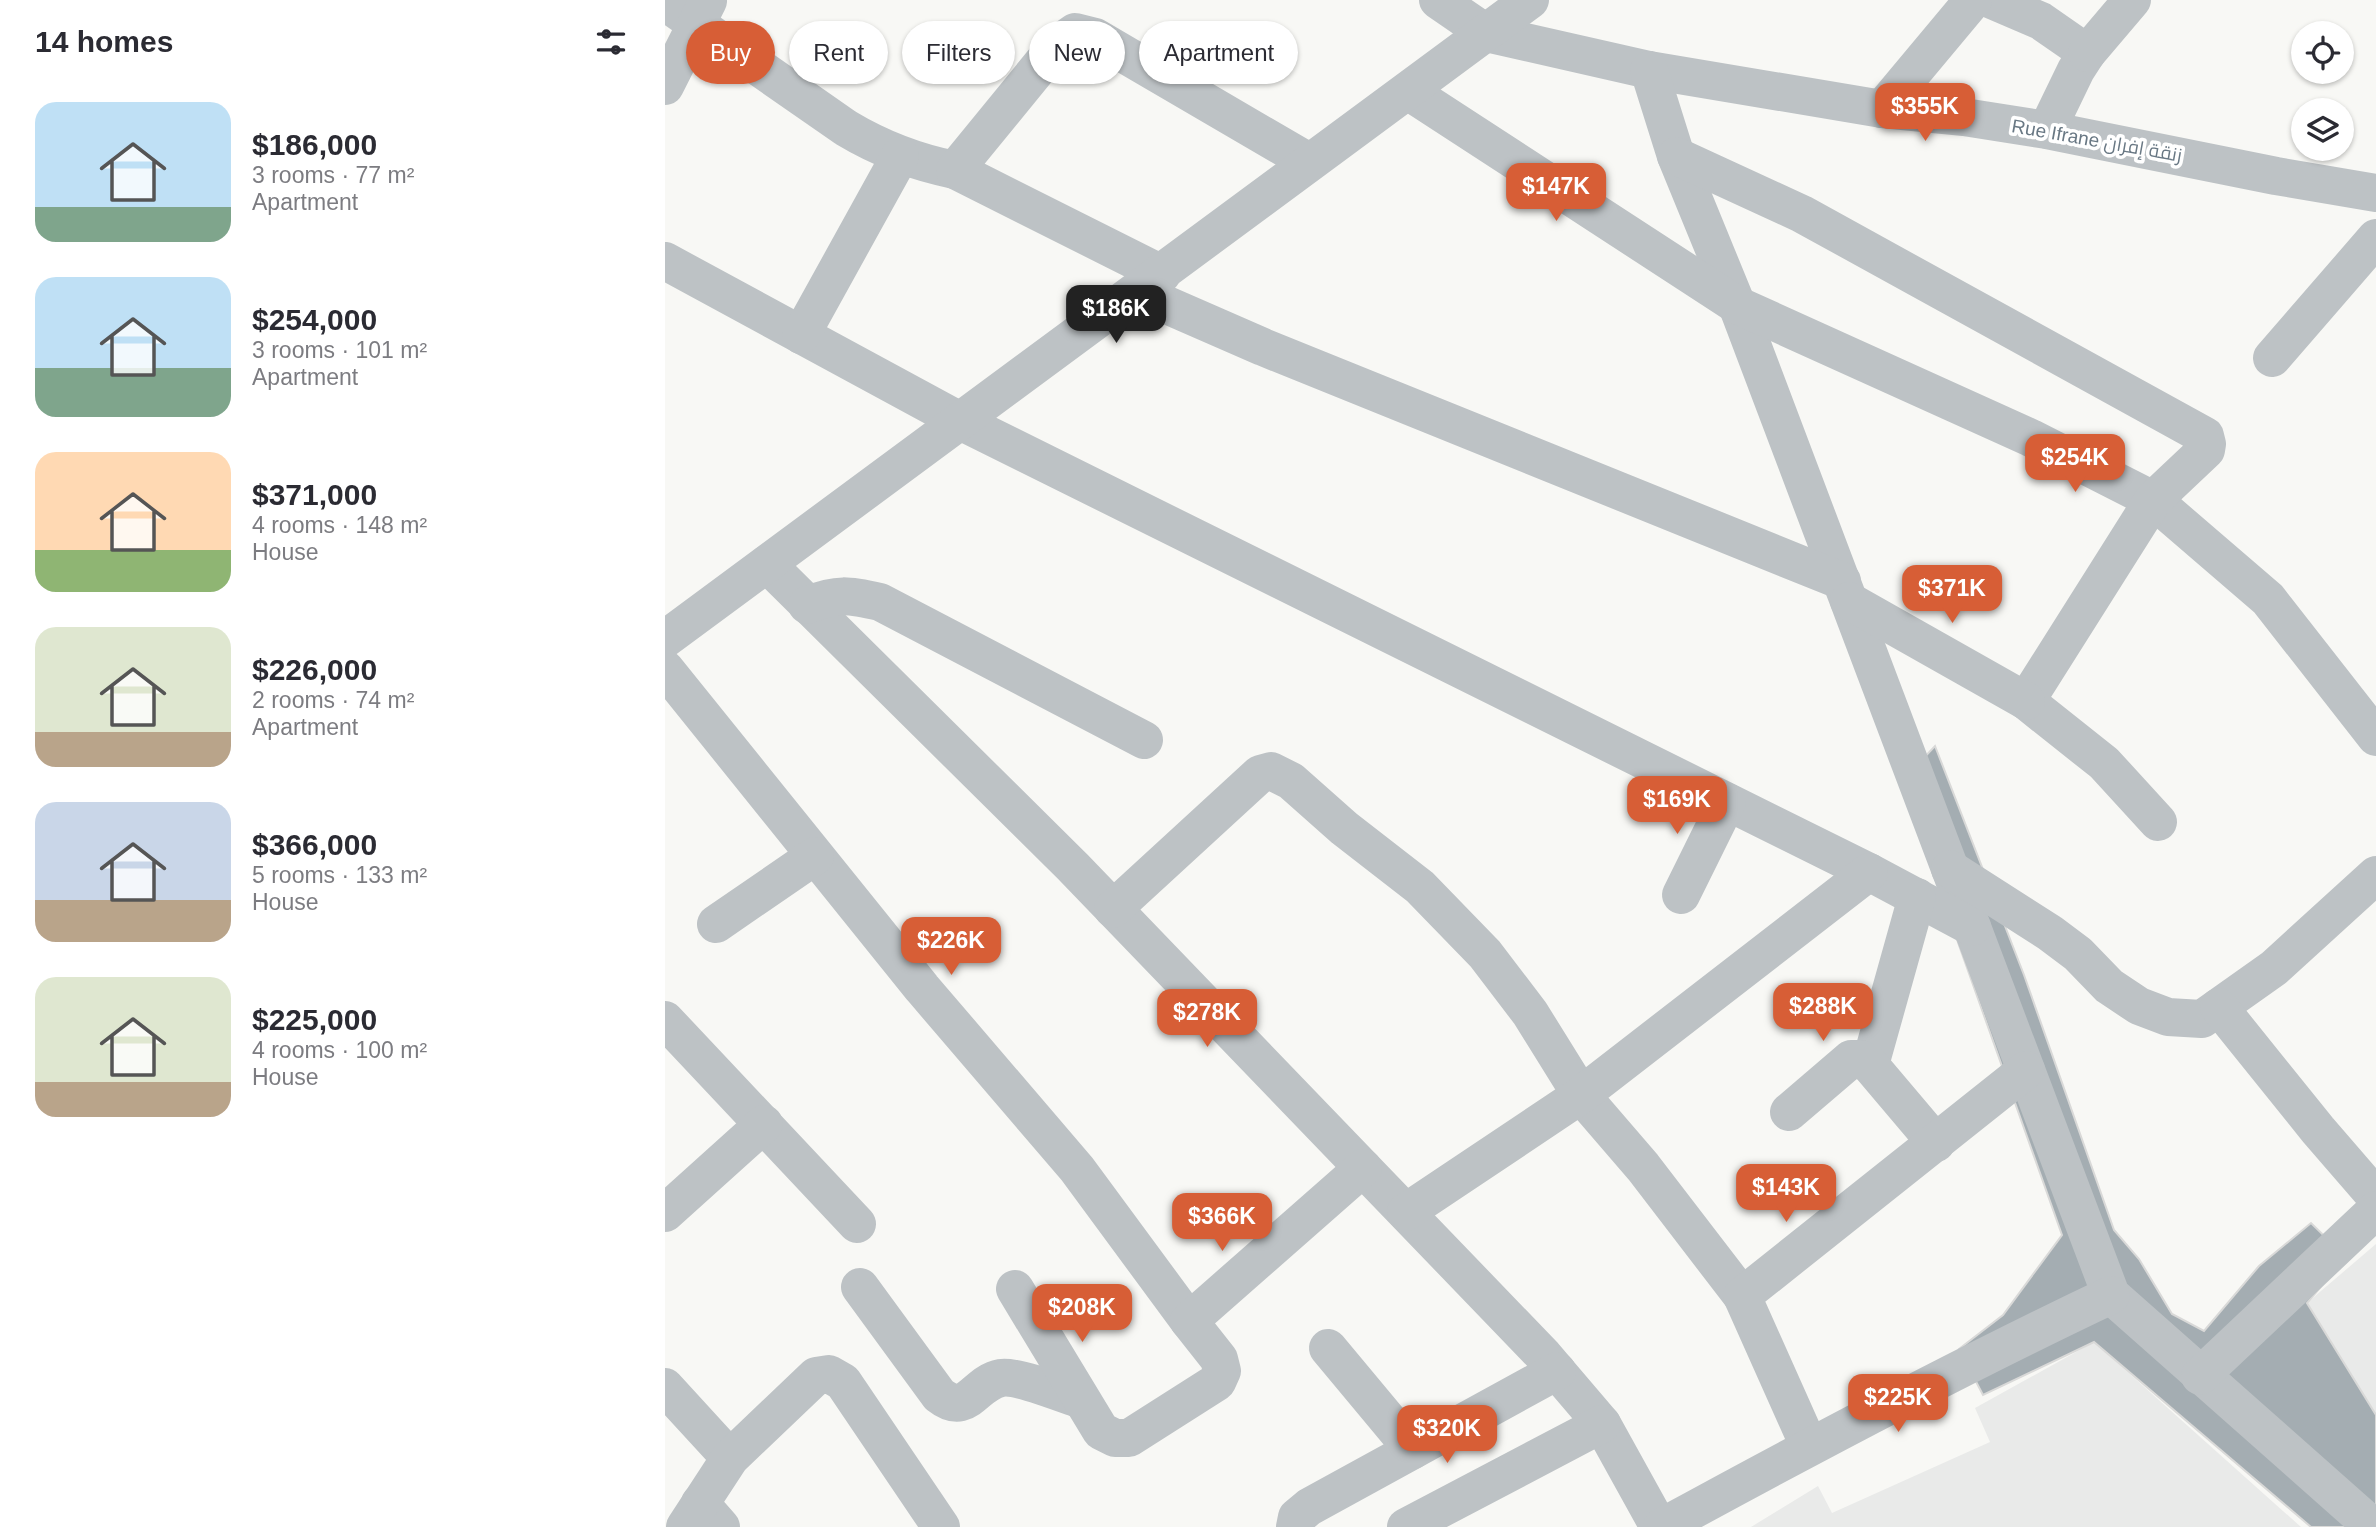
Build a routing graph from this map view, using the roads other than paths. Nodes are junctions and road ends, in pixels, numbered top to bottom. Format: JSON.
{"nodes":[{"id":1,"x":1438,"y":0,"type":"edge"},
{"id":2,"x":1530,"y":0,"type":"edge"},
{"id":3,"x":1973,"y":0,"type":"edge"},
{"id":4,"x":1992,"y":0,"type":"edge"},
{"id":5,"x":2132,"y":0,"type":"edge"},
{"id":6,"x":665,"y":2,"type":"edge"},
{"id":7,"x":703,"y":11,"type":"edge"},
{"id":8,"x":1486,"y":33,"type":"junction"},
{"id":9,"x":2087,"y":53,"type":"junction"},
{"id":10,"x":1649,"y":70,"type":"junction"},
{"id":11,"x":665,"y":86,"type":"edge"},
{"id":12,"x":1408,"y":91,"type":"junction"},
{"id":13,"x":1882,"y":109,"type":"junction"},
{"id":14,"x":2047,"y":130,"type":"junction"},
{"id":15,"x":900,"y":156,"type":"junction"},
{"id":16,"x":1677,"y":156,"type":"junction"},
{"id":17,"x":1309,"y":162,"type":"junction"},
{"id":18,"x":955,"y":170,"type":"junction"},
{"id":19,"x":2376,"y":193,"type":"edge"},
{"id":20,"x":2376,"y":238,"type":"edge"},
{"id":21,"x":665,"y":261,"type":"edge"},
{"id":22,"x":1149,"y":283,"type":"junction"},
{"id":23,"x":1737,"y":305,"type":"junction"},
{"id":24,"x":801,"y":335,"type":"junction"},
{"id":25,"x":2272,"y":358,"type":"dead end"},
{"id":26,"x":962,"y":422,"type":"junction"},
{"id":27,"x":2153,"y":500,"type":"junction"},
{"id":28,"x":767,"y":565,"type":"junction"},
{"id":29,"x":1846,"y":591,"type":"junction"},
{"id":30,"x":807,"y":605,"type":"junction"},
{"id":31,"x":670,"y":629,"type":"edge"},
{"id":32,"x":665,"y":669,"type":"edge"},
{"id":33,"x":2026,"y":701,"type":"junction"},
{"id":34,"x":2376,"y":737,"type":"edge"},
{"id":35,"x":1144,"y":740,"type":"dead end"},
{"id":36,"x":1727,"y":802,"type":"junction"},
{"id":37,"x":2158,"y":822,"type":"dead end"},
{"id":38,"x":815,"y":856,"type":"junction"},
{"id":39,"x":1950,"y":869,"type":"junction"},
{"id":40,"x":1869,"y":872,"type":"junction"},
{"id":41,"x":2376,"y":875,"type":"edge"},
{"id":42,"x":1681,"y":895,"type":"dead end"},
{"id":43,"x":1917,"y":898,"type":"junction"},
{"id":44,"x":1114,"y":909,"type":"junction"},
{"id":45,"x":716,"y":923,"type":"dead end"},
{"id":46,"x":1972,"y":927,"type":"junction"},
{"id":47,"x":2219,"y":1007,"type":"junction"},
{"id":48,"x":665,"y":1020,"type":"edge"},
{"id":49,"x":1870,"y":1065,"type":"junction"},
{"id":50,"x":2026,"y":1070,"type":"junction"},
{"id":51,"x":1581,"y":1095,"type":"junction"},
{"id":52,"x":1789,"y":1112,"type":"dead end"},
{"id":53,"x":764,"y":1124,"type":"junction"},
{"id":54,"x":1936,"y":1143,"type":"junction"},
{"id":55,"x":1363,"y":1168,"type":"junction"},
{"id":56,"x":2376,"y":1197,"type":"edge"},
{"id":57,"x":2376,"y":1210,"type":"edge"},
{"id":58,"x":1406,"y":1212,"type":"junction"},
{"id":59,"x":665,"y":1213,"type":"edge"},
{"id":60,"x":857,"y":1224,"type":"dead end"},
{"id":61,"x":860,"y":1287,"type":"dead end"},
{"id":62,"x":1015,"y":1289,"type":"dead end"},
{"id":63,"x":2111,"y":1294,"type":"junction"},
{"id":64,"x":1742,"y":1296,"type":"junction"},
{"id":65,"x":1189,"y":1321,"type":"junction"},
{"id":66,"x":1328,"y":1348,"type":"dead end"},
{"id":67,"x":1557,"y":1371,"type":"junction"},
{"id":68,"x":2200,"y":1376,"type":"junction"},
{"id":69,"x":665,"y":1387,"type":"edge"},
{"id":70,"x":1081,"y":1400,"type":"junction"},
{"id":71,"x":1602,"y":1424,"type":"junction"},
{"id":72,"x":1809,"y":1446,"type":"junction"},
{"id":73,"x":1413,"y":1450,"type":"junction"},
{"id":74,"x":730,"y":1458,"type":"junction"},
{"id":75,"x":702,"y":1519,"type":"edge"},
{"id":76,"x":941,"y":1527,"type":"edge"},
{"id":77,"x":1295,"y":1527,"type":"edge"},
{"id":78,"x":1406,"y":1527,"type":"edge"},
{"id":79,"x":1661,"y":1527,"type":"edge"},
{"id":80,"x":2373,"y":1527,"type":"edge"}],
"edges":[{"from":1,"to":8,"type":"street"},
{"from":2,"to":8,"type":"street"},
{"from":3,"to":13,"type":"street"},
{"from":4,"to":9,"type":"street"},
{"from":5,"to":9,"type":"street"},
{"from":6,"to":7,"type":"street"},
{"from":7,"to":11,"type":"street"},
{"from":7,"to":15,"type":"street"},
{"from":8,"to":10,"type":"street","name":"Rue Ifrane زنقة إفران"},
{"from":8,"to":12,"type":"street"},
{"from":9,"to":14,"type":"street"},
{"from":10,"to":13,"type":"street","name":"Rue Ifrane زنقة إفران"},
{"from":10,"to":16,"type":"street"},
{"from":12,"to":17,"type":"street"},
{"from":12,"to":23,"type":"street"},
{"from":13,"to":14,"type":"street","name":"Rue Ifrane زنقة إفران"},
{"from":14,"to":19,"type":"street","name":"Rue Ifrane زنقة إفران"},
{"from":15,"to":18,"type":"street"},
{"from":15,"to":24,"type":"street"},
{"from":16,"to":23,"type":"street"},
{"from":16,"to":27,"type":"street"},
{"from":17,"to":18,"type":"street"},
{"from":17,"to":22,"type":"street"},
{"from":18,"to":22,"type":"street"},
{"from":20,"to":25,"type":"street"},
{"from":21,"to":24,"type":"street"},
{"from":22,"to":26,"type":"street"},
{"from":22,"to":29,"type":"street"},
{"from":23,"to":27,"type":"street"},
{"from":23,"to":29,"type":"street"},
{"from":24,"to":26,"type":"street"},
{"from":26,"to":28,"type":"street"},
{"from":26,"to":36,"type":"street"},
{"from":27,"to":33,"type":"street"},
{"from":27,"to":34,"type":"street"},
{"from":28,"to":30,"type":"street"},
{"from":28,"to":31,"type":"street"},
{"from":29,"to":33,"type":"street"},
{"from":29,"to":39,"type":"street"},
{"from":30,"to":35,"type":"street"},
{"from":30,"to":44,"type":"street"},
{"from":32,"to":38,"type":"street"},
{"from":33,"to":37,"type":"street"},
{"from":36,"to":40,"type":"street"},
{"from":36,"to":42,"type":"street"},
{"from":38,"to":45,"type":"street"},
{"from":38,"to":65,"type":"street"},
{"from":39,"to":46,"type":"street"},
{"from":39,"to":47,"type":"street"},
{"from":40,"to":43,"type":"street"},
{"from":40,"to":51,"type":"street"},
{"from":41,"to":47,"type":"street"},
{"from":43,"to":46,"type":"street"},
{"from":43,"to":49,"type":"street"},
{"from":44,"to":51,"type":"street"},
{"from":44,"to":55,"type":"street"},
{"from":46,"to":50,"type":"street"},
{"from":47,"to":56,"type":"street"},
{"from":48,"to":53,"type":"street"},
{"from":49,"to":52,"type":"street"},
{"from":49,"to":54,"type":"street"},
{"from":50,"to":54,"type":"street"},
{"from":50,"to":63,"type":"street"},
{"from":51,"to":58,"type":"street"},
{"from":51,"to":64,"type":"street"},
{"from":53,"to":59,"type":"street"},
{"from":53,"to":60,"type":"street"},
{"from":54,"to":64,"type":"street"},
{"from":55,"to":58,"type":"street"},
{"from":55,"to":65,"type":"street"},
{"from":57,"to":68,"type":"street"},
{"from":58,"to":67,"type":"street"},
{"from":61,"to":70,"type":"street"},
{"from":62,"to":70,"type":"street"},
{"from":63,"to":68,"type":"street"},
{"from":63,"to":72,"type":"street"},
{"from":64,"to":72,"type":"street"},
{"from":65,"to":70,"type":"street"},
{"from":66,"to":73,"type":"street"},
{"from":67,"to":71,"type":"street"},
{"from":67,"to":73,"type":"street"},
{"from":68,"to":80,"type":"street"},
{"from":69,"to":74,"type":"street"},
{"from":71,"to":78,"type":"street"},
{"from":71,"to":79,"type":"street"},
{"from":72,"to":79,"type":"street"},
{"from":73,"to":77,"type":"street"},
{"from":74,"to":75,"type":"street"},
{"from":74,"to":76,"type":"street"}]}
